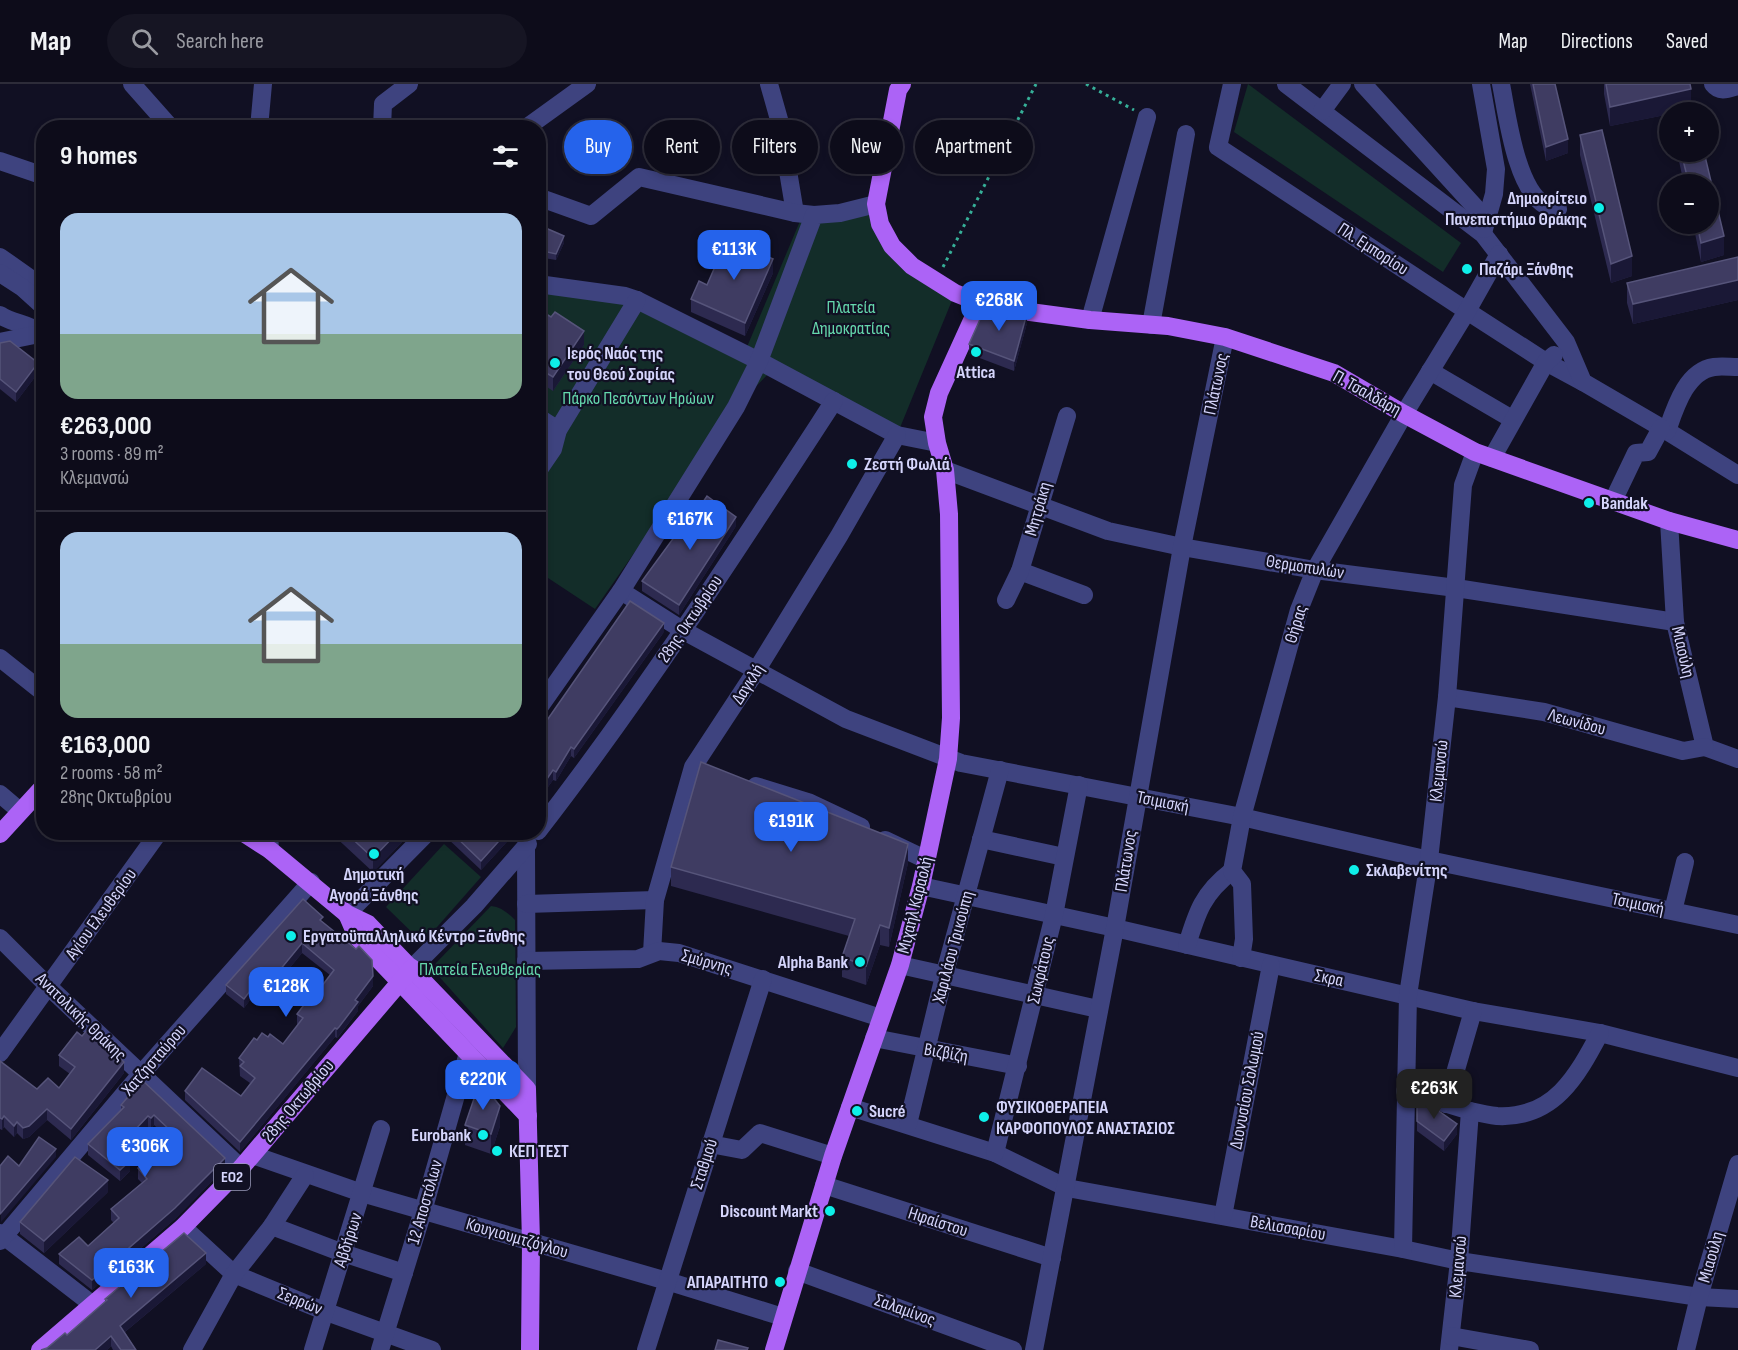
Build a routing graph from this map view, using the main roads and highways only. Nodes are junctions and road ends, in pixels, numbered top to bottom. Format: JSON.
{"nodes":[{"id":1,"x":902,"y":84,"type":"edge"},
{"id":2,"x":980,"y":303,"type":"junction"},
{"id":3,"x":1738,"y":540,"type":"edge"},
{"id":4,"x":36,"y":794,"type":"edge"},
{"id":5,"x":0,"y":834,"type":"edge"},
{"id":6,"x":270,"y":841,"type":"edge"},
{"id":7,"x":347,"y":914,"type":"junction"},
{"id":8,"x":412,"y":968,"type":"junction"},
{"id":9,"x":399,"y":982,"type":"junction"},
{"id":10,"x":528,"y":1116,"type":"junction"},
{"id":11,"x":40,"y":1350,"type":"edge"},
{"id":12,"x":530,"y":1350,"type":"edge"},
{"id":13,"x":774,"y":1350,"type":"edge"}],
"edges":[{"from":1,"to":2,"type":"main road","name":"Π. Τσαλδάρη"},
{"from":2,"to":3,"type":"main road","name":"Π. Τσαλδάρη"},
{"from":2,"to":13,"type":"main road","name":"Μιχαήλ Καραολή"},
{"from":4,"to":5,"type":"main road"},
{"from":6,"to":7,"type":"main road"},
{"from":7,"to":8,"type":"main road"},
{"from":7,"to":9,"type":"main road"},
{"from":8,"to":9,"type":"main road","name":"28ης Οκτωβρίου","number":"ΕΟ2"},
{"from":8,"to":10,"type":"main road"},
{"from":9,"to":10,"type":"main road"},
{"from":9,"to":11,"type":"main road","name":"28ης Οκτωβρίου","number":"ΕΟ2"},
{"from":10,"to":12,"type":"main road"}]}
